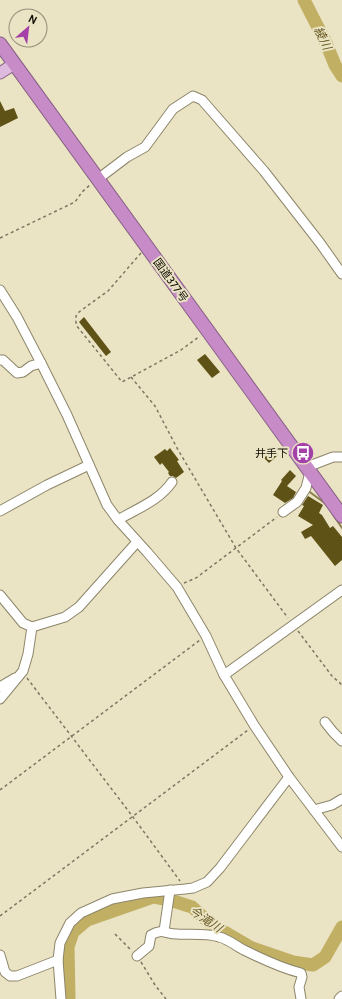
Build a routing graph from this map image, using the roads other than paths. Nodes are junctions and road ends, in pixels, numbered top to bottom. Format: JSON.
{"nodes":[{"id":1,"x":0,"y":44,"type":"edge"},
{"id":2,"x":14,"y":64,"type":"junction"},
{"id":3,"x":0,"y":73,"type":"edge"},
{"id":4,"x":98,"y":179,"type":"junction"},
{"id":5,"x":342,"y":274,"type":"edge"},
{"id":6,"x":0,"y":290,"type":"edge"},
{"id":7,"x":3,"y":300,"type":"edge"},
{"id":8,"x":0,"y":360,"type":"edge"},
{"id":9,"x":41,"y":363,"type":"junction"},
{"id":10,"x":342,"y":458,"type":"edge"},
{"id":11,"x":89,"y":465,"type":"junction"},
{"id":12,"x":309,"y":470,"type":"junction"},
{"id":13,"x":172,"y":482,"type":"dead end"},
{"id":14,"x":0,"y":512,"type":"edge"},
{"id":15,"x":283,"y":512,"type":"road end"},
{"id":16,"x":342,"y":516,"type":"edge"},
{"id":17,"x":118,"y":520,"type":"junction"},
{"id":18,"x":137,"y":542,"type":"junction"},
{"id":19,"x":342,"y":590,"type":"edge"},
{"id":20,"x":0,"y":595,"type":"edge"},
{"id":21,"x":32,"y":627,"type":"junction"},
{"id":22,"x":20,"y":674,"type":"junction"},
{"id":23,"x":224,"y":675,"type":"junction"},
{"id":24,"x":0,"y":687,"type":"edge"},
{"id":25,"x":0,"y":699,"type":"edge"},
{"id":26,"x":325,"y":722,"type":"dead end"},
{"id":27,"x":342,"y":741,"type":"edge"},
{"id":28,"x":288,"y":777,"type":"junction"},
{"id":29,"x":342,"y":800,"type":"edge"},
{"id":30,"x":314,"y":810,"type":"junction"},
{"id":31,"x":342,"y":847,"type":"edge"},
{"id":32,"x":170,"y":892,"type":"junction"},
{"id":33,"x":164,"y":931,"type":"junction"},
{"id":34,"x":0,"y":955,"type":"edge"},
{"id":35,"x":137,"y":956,"type":"road end"},
{"id":36,"x":58,"y":960,"type":"junction"},
{"id":37,"x":342,"y":996,"type":"edge"},
{"id":38,"x":60,"y":999,"type":"edge"},
{"id":39,"x":301,"y":999,"type":"edge"},
{"id":40,"x":339,"y":999,"type":"edge"}],
"edges":[{"from":1,"to":2,"type":"highway","name":"国道377号"},
{"from":2,"to":3,"type":"main road"},
{"from":2,"to":4,"type":"highway","name":"国道377号"},
{"from":4,"to":5,"type":"street"},
{"from":4,"to":12,"type":"highway","name":"国道377号"},
{"from":6,"to":7,"type":"street"},
{"from":7,"to":9,"type":"street"},
{"from":8,"to":9,"type":"street"},
{"from":9,"to":11,"type":"street"},
{"from":10,"to":12,"type":"street"},
{"from":11,"to":14,"type":"street"},
{"from":11,"to":17,"type":"street"},
{"from":12,"to":15,"type":"street"},
{"from":12,"to":16,"type":"highway","name":"国道377号"},
{"from":13,"to":17,"type":"street"},
{"from":17,"to":18,"type":"street"},
{"from":18,"to":21,"type":"street"},
{"from":18,"to":23,"type":"street"},
{"from":19,"to":23,"type":"street"},
{"from":20,"to":21,"type":"street"},
{"from":21,"to":22,"type":"street"},
{"from":22,"to":24,"type":"street"},
{"from":22,"to":25,"type":"street"},
{"from":23,"to":28,"type":"street"},
{"from":26,"to":27,"type":"street"},
{"from":28,"to":30,"type":"street"},
{"from":28,"to":32,"type":"street"},
{"from":29,"to":30,"type":"street"},
{"from":30,"to":31,"type":"street"},
{"from":32,"to":33,"type":"street"},
{"from":32,"to":36,"type":"street"},
{"from":33,"to":35,"type":"street"},
{"from":33,"to":39,"type":"street"},
{"from":34,"to":36,"type":"street"},
{"from":36,"to":38,"type":"street"},
{"from":37,"to":40,"type":"street"}]}
